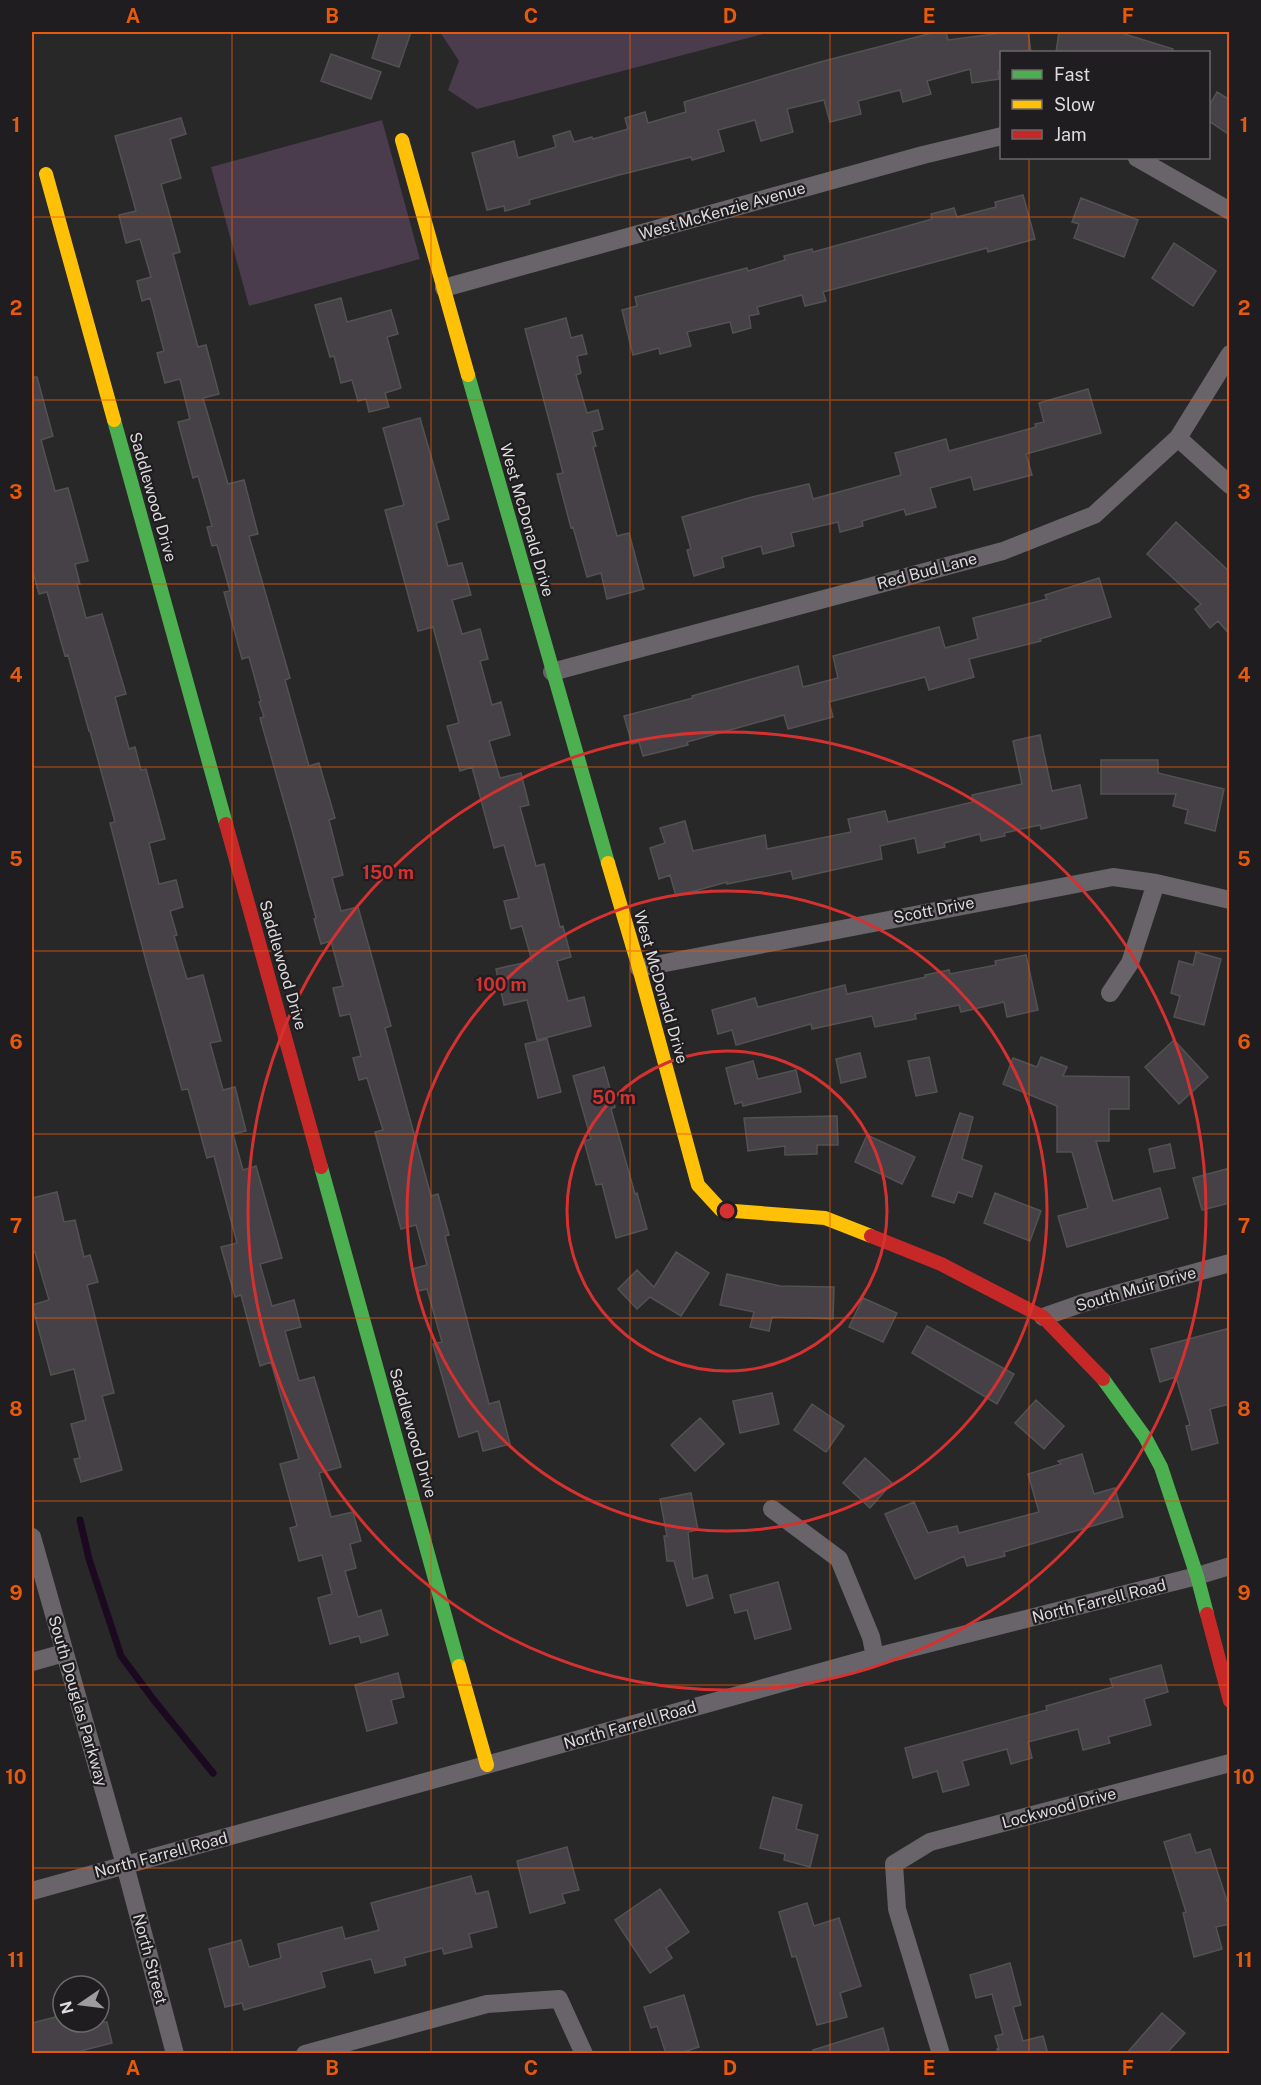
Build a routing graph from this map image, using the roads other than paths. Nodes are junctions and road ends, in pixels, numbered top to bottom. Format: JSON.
{"nodes":[{"id":1,"x":1000,"y":136,"type":"edge"},
{"id":2,"x":402,"y":140,"type":"dead end"},
{"id":3,"x":1139,"y":159,"type":"edge"},
{"id":4,"x":46,"y":174,"type":"dead end"},
{"id":5,"x":1230,"y":211,"type":"edge"},
{"id":6,"x":444,"y":288,"type":"junction"},
{"id":7,"x":1230,"y":354,"type":"edge"},
{"id":8,"x":1178,"y":438,"type":"junction"},
{"id":9,"x":1230,"y":485,"type":"edge"},
{"id":10,"x":552,"y":672,"type":"junction"},
{"id":11,"x":1156,"y":883,"type":"junction"},
{"id":12,"x":1230,"y":900,"type":"edge"},
{"id":13,"x":639,"y":968,"type":"junction"},
{"id":14,"x":1110,"y":993,"type":"dead end"},
{"id":15,"x":1230,"y":1263,"type":"edge"},
{"id":16,"x":1043,"y":1317,"type":"junction"},
{"id":17,"x":772,"y":1509,"type":"dead end"},
{"id":18,"x":32,"y":1537,"type":"edge"},
{"id":19,"x":1230,"y":1566,"type":"edge"},
{"id":20,"x":1197,"y":1576,"type":"junction"},
{"id":21,"x":64,"y":1653,"type":"junction"},
{"id":22,"x":875,"y":1657,"type":"junction"},
{"id":23,"x":32,"y":1662,"type":"edge"},
{"id":24,"x":1230,"y":1701,"type":"edge"},
{"id":25,"x":1230,"y":1763,"type":"edge"},
{"id":26,"x":487,"y":1765,"type":"junction"},
{"id":27,"x":125,"y":1864,"type":"junction"},
{"id":28,"x":32,"y":1890,"type":"edge"},
{"id":29,"x":175,"y":2054,"type":"edge"},
{"id":30,"x":305,"y":2054,"type":"edge"},
{"id":31,"x":584,"y":2054,"type":"edge"},
{"id":32,"x":941,"y":2054,"type":"edge"}],
"edges":[{"from":1,"to":6,"type":"street","name":"West McKenzie Avenue"},
{"from":2,"to":6,"type":"street","name":"West McDonald Drive"},
{"from":3,"to":5,"type":"street"},
{"from":4,"to":26,"type":"street","name":"Saddlewood Drive"},
{"from":6,"to":10,"type":"street","name":"West McDonald Drive"},
{"from":7,"to":8,"type":"street","name":"Red Bud Lane"},
{"from":8,"to":9,"type":"street"},
{"from":8,"to":10,"type":"street","name":"Red Bud Lane"},
{"from":10,"to":13,"type":"street","name":"West McDonald Drive"},
{"from":11,"to":12,"type":"street","name":"Scott Drive"},
{"from":11,"to":13,"type":"street","name":"Scott Drive"},
{"from":11,"to":14,"type":"street"},
{"from":13,"to":16,"type":"street","name":"West McDonald Drive"},
{"from":15,"to":16,"type":"street","name":"South Muir Drive"},
{"from":16,"to":20,"type":"street","name":"West McDonald Drive"},
{"from":17,"to":22,"type":"street"},
{"from":18,"to":21,"type":"street","name":"South Douglas Parkway"},
{"from":19,"to":20,"type":"street","name":"North Farrell Road"},
{"from":20,"to":22,"type":"street","name":"North Farrell Road"},
{"from":20,"to":24,"type":"street","name":"West McDonald Drive"},
{"from":21,"to":23,"type":"street"},
{"from":21,"to":27,"type":"street","name":"South Douglas Parkway"},
{"from":22,"to":26,"type":"street","name":"North Farrell Road"},
{"from":25,"to":32,"type":"street","name":"Lockwood Drive"},
{"from":26,"to":27,"type":"street","name":"North Farrell Road"},
{"from":27,"to":28,"type":"street","name":"North Farrell Road"},
{"from":27,"to":29,"type":"street","name":"North Street"},
{"from":30,"to":31,"type":"street"}]}
